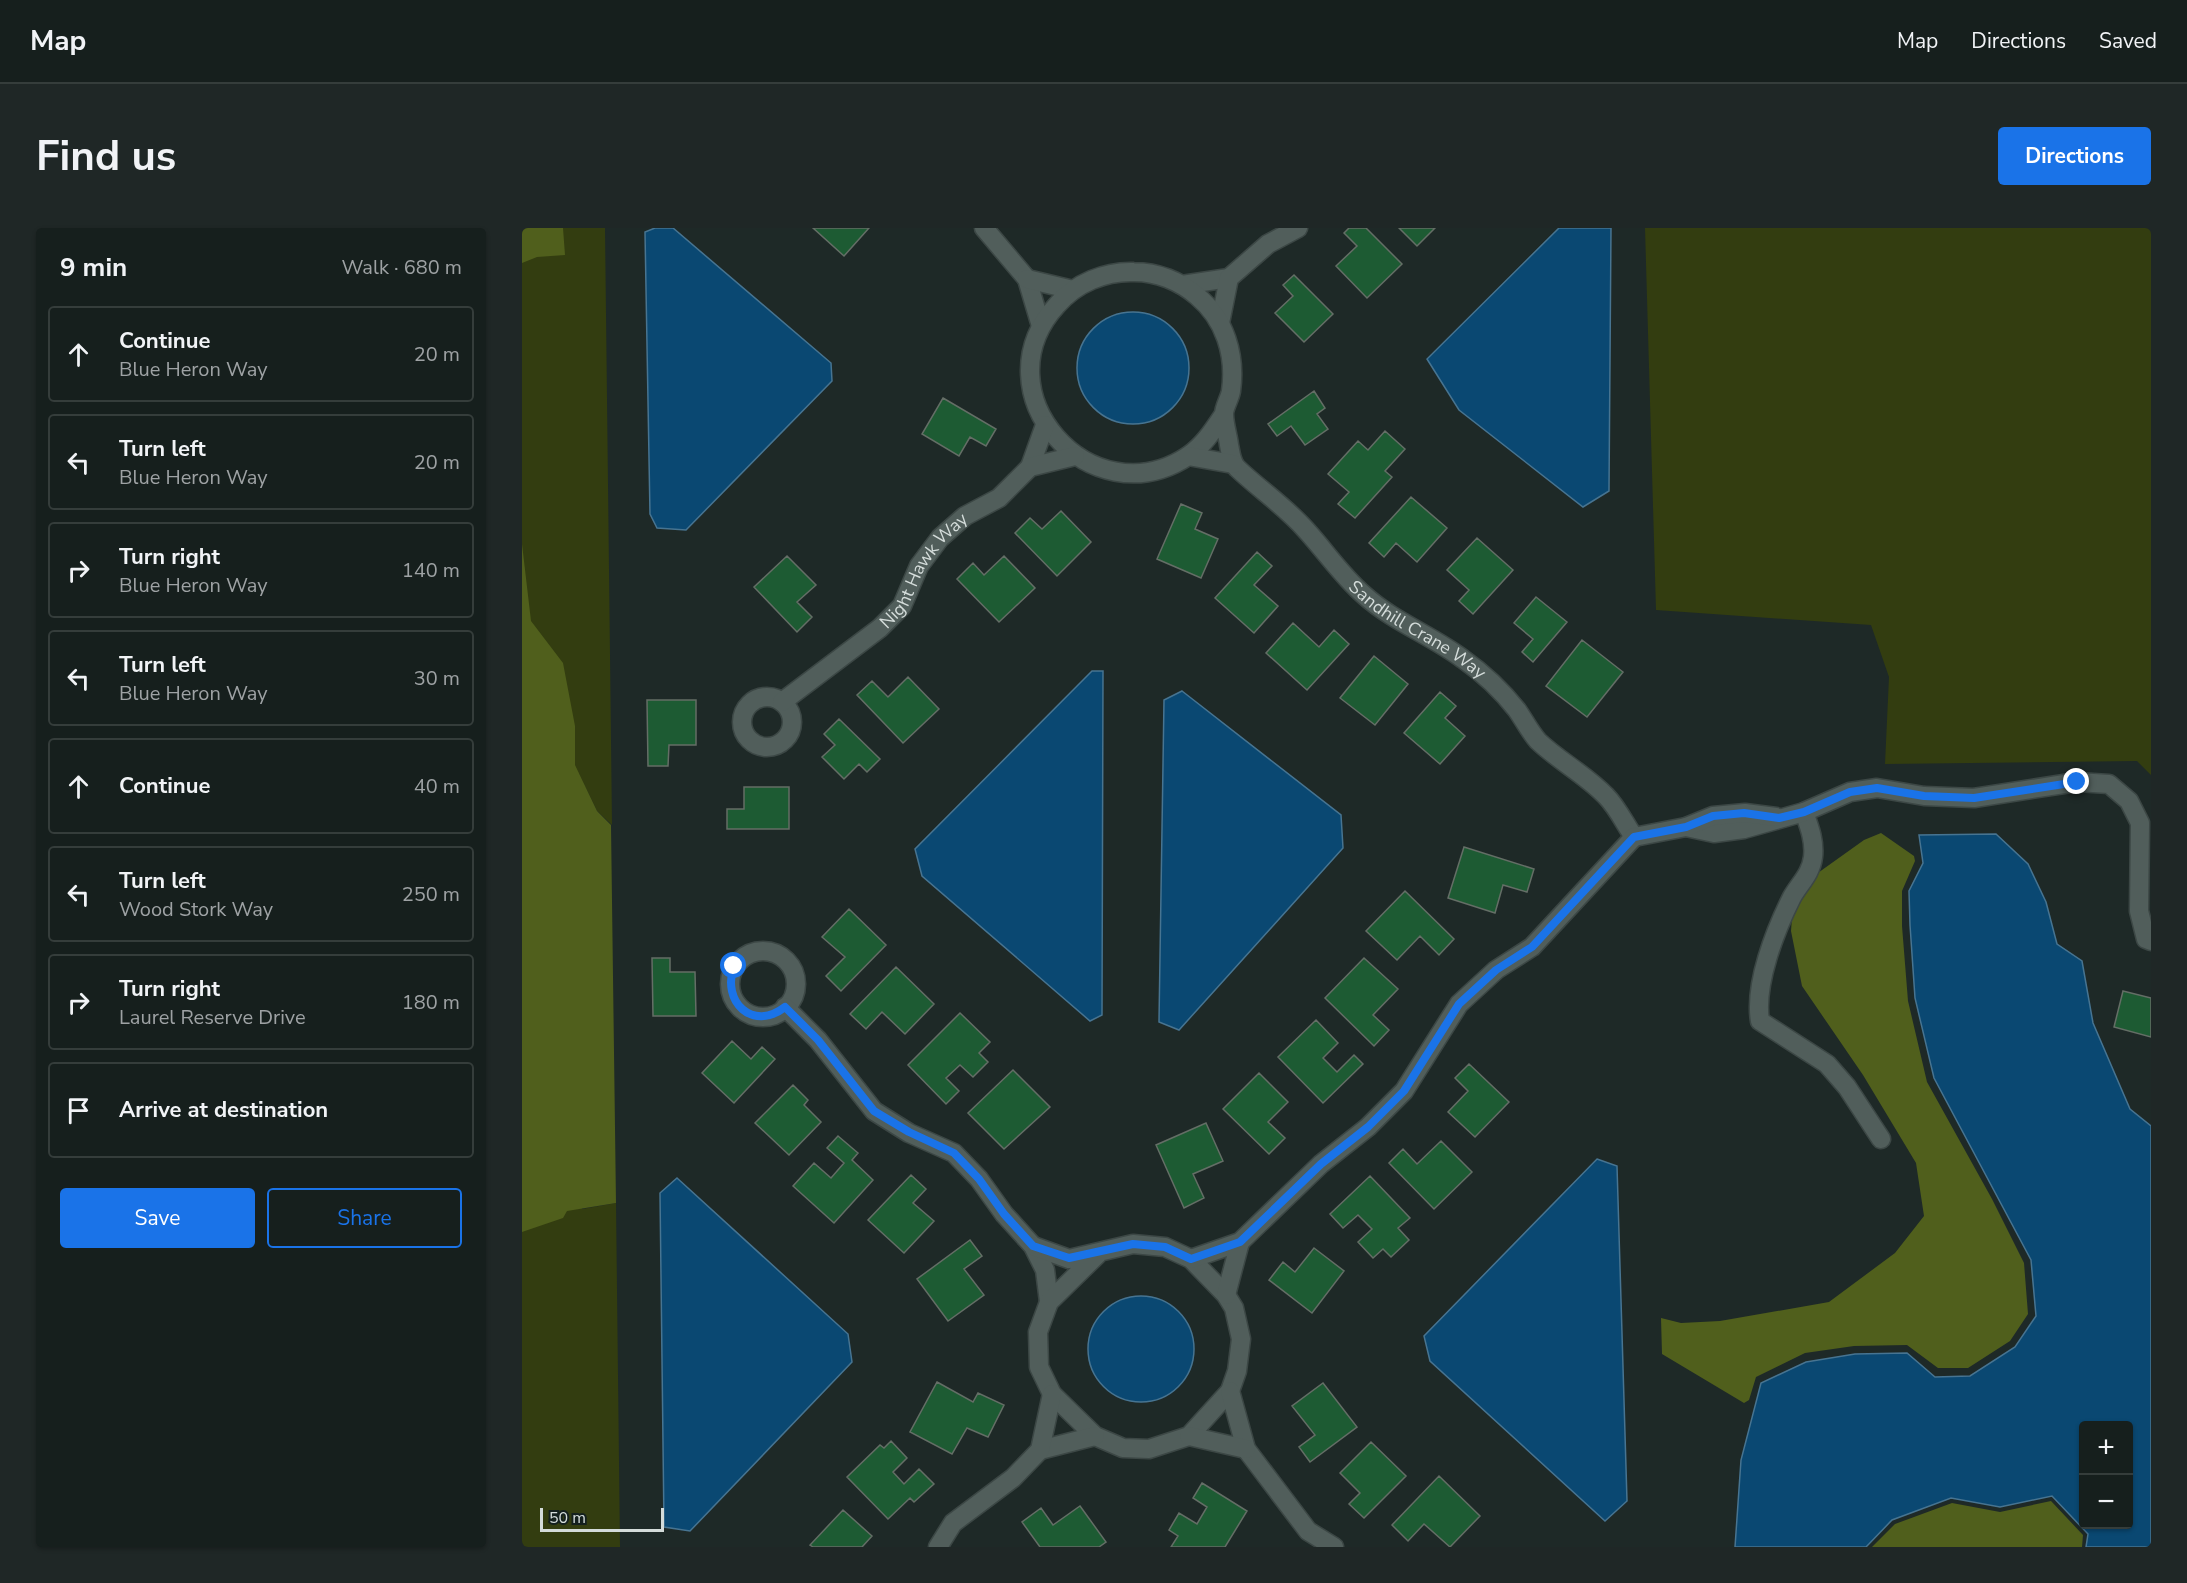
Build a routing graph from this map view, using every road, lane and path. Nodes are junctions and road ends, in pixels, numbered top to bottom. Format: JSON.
{"nodes":[{"id":1,"x":984,"y":228,"type":"edge"},
{"id":2,"x":1298,"y":228,"type":"edge"},
{"id":3,"x":1229,"y":278,"type":"junction"},
{"id":4,"x":1027,"y":279,"type":"junction"},
{"id":5,"x":1182,"y":285,"type":"junction"},
{"id":6,"x":1073,"y":290,"type":"junction"},
{"id":7,"x":1220,"y":323,"type":"junction"},
{"id":8,"x":1041,"y":326,"type":"junction"},
{"id":9,"x":1224,"y":414,"type":"junction"},
{"id":10,"x":1045,"y":425,"type":"junction"},
{"id":11,"x":1075,"y":456,"type":"junction"},
{"id":12,"x":1188,"y":456,"type":"junction"},
{"id":13,"x":1233,"y":464,"type":"junction"},
{"id":14,"x":1030,"y":467,"type":"junction"},
{"id":15,"x":782,"y":702,"type":"dead end"},
{"id":16,"x":1804,"y":812,"type":"junction"},
{"id":17,"x":1634,"y":837,"type":"junction"},
{"id":18,"x":2148,"y":940,"type":"edge"},
{"id":19,"x":785,"y":1007,"type":"dead end"},
{"id":20,"x":1881,"y":1139,"type":"dead end"},
{"id":21,"x":1240,"y":1242,"type":"junction"},
{"id":22,"x":1033,"y":1246,"type":"junction"},
{"id":23,"x":1098,"y":1254,"type":"junction"},
{"id":24,"x":1191,"y":1259,"type":"junction"},
{"id":25,"x":1226,"y":1295,"type":"junction"},
{"id":26,"x":1049,"y":1302,"type":"junction"},
{"id":27,"x":1230,"y":1391,"type":"junction"},
{"id":28,"x":1052,"y":1394,"type":"junction"},
{"id":29,"x":1095,"y":1436,"type":"junction"},
{"id":30,"x":1189,"y":1436,"type":"junction"},
{"id":31,"x":1246,"y":1449,"type":"junction"},
{"id":32,"x":1040,"y":1450,"type":"junction"},
{"id":33,"x":938,"y":1547,"type":"edge"},
{"id":34,"x":1335,"y":1547,"type":"edge"}],
"edges":[{"from":1,"to":4,"type":"street"},
{"from":2,"to":3,"type":"street"},
{"from":3,"to":5,"type":"street"},
{"from":3,"to":7,"type":"street"},
{"from":4,"to":6,"type":"street"},
{"from":4,"to":8,"type":"street"},
{"from":5,"to":6,"type":"street"},
{"from":5,"to":7,"type":"street"},
{"from":6,"to":8,"type":"street"},
{"from":7,"to":9,"type":"street"},
{"from":8,"to":10,"type":"street"},
{"from":9,"to":12,"type":"street"},
{"from":9,"to":13,"type":"street"},
{"from":10,"to":11,"type":"street"},
{"from":10,"to":14,"type":"street"},
{"from":11,"to":12,"type":"street"},
{"from":11,"to":14,"type":"street"},
{"from":12,"to":13,"type":"street"},
{"from":13,"to":17,"type":"street","name":"Sandhill Crane Way"},
{"from":14,"to":15,"type":"street","name":"Night Hawk Way"},
{"from":16,"to":17,"type":"street"},
{"from":16,"to":18,"type":"street"},
{"from":16,"to":20,"type":"street"},
{"from":17,"to":21,"type":"street"},
{"from":19,"to":22,"type":"street"},
{"from":21,"to":24,"type":"street"},
{"from":21,"to":25,"type":"street"},
{"from":22,"to":23,"type":"street"},
{"from":22,"to":26,"type":"street"},
{"from":23,"to":24,"type":"street"},
{"from":23,"to":26,"type":"street"},
{"from":24,"to":25,"type":"street"},
{"from":25,"to":27,"type":"street"},
{"from":26,"to":28,"type":"street"},
{"from":27,"to":30,"type":"street"},
{"from":27,"to":31,"type":"street"},
{"from":28,"to":29,"type":"street"},
{"from":28,"to":32,"type":"street"},
{"from":29,"to":30,"type":"street"},
{"from":29,"to":32,"type":"street"},
{"from":30,"to":31,"type":"street"},
{"from":31,"to":34,"type":"street"},
{"from":32,"to":33,"type":"street"}]}
